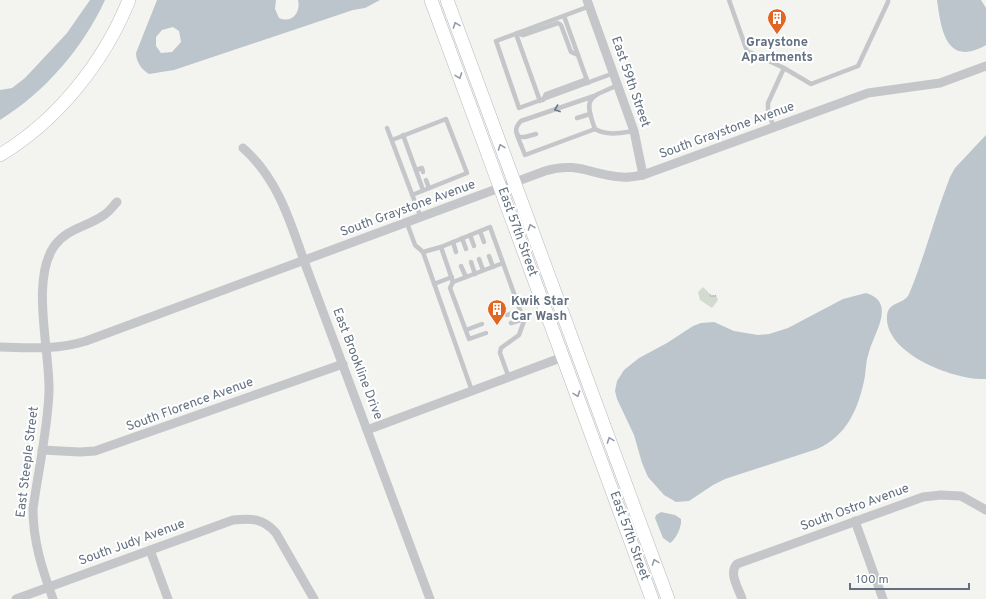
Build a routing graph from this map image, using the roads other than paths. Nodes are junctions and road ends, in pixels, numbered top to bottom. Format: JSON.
{"nodes":[{"id":1,"x":130,"y":0,"type":"edge"},
{"id":2,"x":431,"y":0,"type":"edge"},
{"id":3,"x":447,"y":0,"type":"edge"},
{"id":4,"x":729,"y":0,"type":"edge"},
{"id":5,"x":888,"y":0,"type":"edge"},
{"id":6,"x":589,"y":3,"type":"edge"},
{"id":7,"x":564,"y":16,"type":"junction"},
{"id":8,"x":517,"y":33,"type":"junction"},
{"id":9,"x":578,"y":55,"type":"junction"},
{"id":10,"x":986,"y":66,"type":"edge"},
{"id":11,"x":784,"y":68,"type":"junction"},
{"id":12,"x":614,"y":73,"type":"junction"},
{"id":13,"x":587,"y":81,"type":"junction"},
{"id":14,"x":618,"y":85,"type":"junction"},
{"id":15,"x":594,"y":96,"type":"junction"},
{"id":16,"x":542,"y":100,"type":"junction"},
{"id":17,"x":590,"y":114,"type":"junction"},
{"id":18,"x":577,"y":118,"type":"dead end"},
{"id":19,"x":387,"y":128,"type":"dead end"},
{"id":20,"x":774,"y":128,"type":"junction"},
{"id":21,"x":595,"y":129,"type":"junction"},
{"id":22,"x":634,"y":131,"type":"junction"},
{"id":23,"x":517,"y":134,"type":"junction"},
{"id":24,"x":536,"y":134,"type":"dead end"},
{"id":25,"x":403,"y":135,"type":"junction"},
{"id":26,"x":392,"y":140,"type":"junction"},
{"id":27,"x":243,"y":148,"type":"dead end"},
{"id":28,"x":0,"y":155,"type":"edge"},
{"id":29,"x":416,"y":170,"type":"junction"},
{"id":30,"x":423,"y":172,"type":"dead end"},
{"id":31,"x":643,"y":175,"type":"junction"},
{"id":32,"x":426,"y":180,"type":"dead end"},
{"id":33,"x":515,"y":183,"type":"junction"},
{"id":34,"x":429,"y":188,"type":"junction"},
{"id":35,"x":500,"y":188,"type":"junction"},
{"id":36,"x":423,"y":190,"type":"junction"},
{"id":37,"x":412,"y":195,"type":"junction"},
{"id":38,"x":116,"y":202,"type":"dead end"},
{"id":39,"x":421,"y":218,"type":"junction"},
{"id":40,"x":407,"y":223,"type":"junction"},
{"id":41,"x":480,"y":231,"type":"junction"},
{"id":42,"x":470,"y":235,"type":"junction"},
{"id":43,"x":462,"y":238,"type":"junction"},
{"id":44,"x":453,"y":242,"type":"junction"},
{"id":45,"x":484,"y":242,"type":"dead end"},
{"id":46,"x":474,"y":246,"type":"dead end"},
{"id":47,"x":441,"y":247,"type":"junction"},
{"id":48,"x":466,"y":249,"type":"dead end"},
{"id":49,"x":423,"y":252,"type":"junction"},
{"id":50,"x":456,"y":252,"type":"dead end"},
{"id":51,"x":489,"y":256,"type":"dead end"},
{"id":52,"x":479,"y":260,"type":"dead end"},
{"id":53,"x":304,"y":261,"type":"junction"},
{"id":54,"x":471,"y":262,"type":"dead end"},
{"id":55,"x":503,"y":263,"type":"junction"},
{"id":56,"x":461,"y":266,"type":"dead end"},
{"id":57,"x":493,"y":267,"type":"junction"},
{"id":58,"x":483,"y":270,"type":"junction"},
{"id":59,"x":475,"y":274,"type":"junction"},
{"id":60,"x":466,"y":277,"type":"junction"},
{"id":61,"x":452,"y":280,"type":"junction"},
{"id":62,"x":434,"y":284,"type":"junction"},
{"id":63,"x":520,"y":310,"type":"junction"},
{"id":64,"x":507,"y":314,"type":"dead end"},
{"id":65,"x":524,"y":319,"type":"junction"},
{"id":66,"x":511,"y":323,"type":"dead end"},
{"id":67,"x":482,"y":324,"type":"dead end"},
{"id":68,"x":466,"y":330,"type":"junction"},
{"id":69,"x":486,"y":333,"type":"dead end"},
{"id":70,"x":0,"y":347,"type":"edge"},
{"id":71,"x":47,"y":349,"type":"junction"},
{"id":72,"x":563,"y":357,"type":"junction"},
{"id":73,"x":343,"y":364,"type":"junction"},
{"id":74,"x":508,"y":378,"type":"junction"},
{"id":75,"x":472,"y":391,"type":"junction"},
{"id":76,"x":368,"y":430,"type":"junction"},
{"id":77,"x":42,"y":450,"type":"junction"},
{"id":78,"x":986,"y":510,"type":"edge"},
{"id":79,"x":855,"y":521,"type":"junction"},
{"id":80,"x":150,"y":550,"type":"junction"},
{"id":81,"x":49,"y":587,"type":"junction"},
{"id":82,"x":16,"y":599,"type":"edge"},
{"id":83,"x":53,"y":599,"type":"edge"},
{"id":84,"x":168,"y":599,"type":"edge"},
{"id":85,"x":314,"y":599,"type":"edge"},
{"id":86,"x":430,"y":599,"type":"edge"},
{"id":87,"x":652,"y":599,"type":"edge"},
{"id":88,"x":668,"y":599,"type":"edge"},
{"id":89,"x":742,"y":599,"type":"edge"},
{"id":90,"x":883,"y":599,"type":"edge"}],
"edges":[{"from":1,"to":28,"type":"main road"},
{"from":2,"to":35,"type":"main road","name":"East 57th Street","one_way":true},
{"from":33,"to":3,"type":"main road","name":"East 57th Street","one_way":true},
{"from":4,"to":11,"type":"lane"},
{"from":5,"to":11,"type":"lane"},
{"from":6,"to":7,"type":"lane"},
{"from":6,"to":12,"type":"street","name":"East 59th Street"},
{"from":7,"to":8,"type":"lane"},
{"from":7,"to":9,"type":"lane"},
{"from":8,"to":9,"type":"lane"},
{"from":8,"to":16,"type":"lane"},
{"from":8,"to":16,"type":"lane"},
{"from":9,"to":13,"type":"lane"},
{"from":10,"to":20,"type":"street","name":"South Graystone Avenue"},
{"from":11,"to":20,"type":"lane"},
{"from":12,"to":13,"type":"lane"},
{"from":12,"to":14,"type":"street","name":"East 59th Street"},
{"from":13,"to":16,"type":"lane"},
{"from":14,"to":15,"type":"lane"},
{"from":14,"to":22,"type":"street","name":"East 59th Street"},
{"from":15,"to":17,"type":"lane"},
{"from":15,"to":23,"type":"lane","one_way":true},
{"from":17,"to":18,"type":"lane"},
{"from":17,"to":21,"type":"lane"},
{"from":19,"to":26,"type":"lane"},
{"from":20,"to":31,"type":"street","name":"South Graystone Avenue"},
{"from":21,"to":22,"type":"lane"},
{"from":21,"to":23,"type":"lane"},
{"from":22,"to":31,"type":"street","name":"East 59th Street"},
{"from":23,"to":24,"type":"lane"},
{"from":25,"to":26,"type":"lane"},
{"from":25,"to":29,"type":"lane"},
{"from":25,"to":34,"type":"lane"},
{"from":26,"to":37,"type":"lane"},
{"from":27,"to":53,"type":"street","name":"East Brookline Drive"},
{"from":29,"to":30,"type":"lane"},
{"from":29,"to":36,"type":"lane"},
{"from":31,"to":33,"type":"street","name":"South Graystone Avenue"},
{"from":32,"to":34,"type":"lane"},
{"from":33,"to":35,"type":"street","name":"South Graystone Avenue"},
{"from":88,"to":33,"type":"main road","name":"East 57th Street","one_way":true},
{"from":34,"to":36,"type":"lane"},
{"from":35,"to":39,"type":"street","name":"South Graystone Avenue"},
{"from":35,"to":72,"type":"main road","name":"East 57th Street"},
{"from":36,"to":37,"type":"lane"},
{"from":37,"to":39,"type":"lane"},
{"from":38,"to":71,"type":"street","name":"East Steeple Street"},
{"from":39,"to":40,"type":"street","name":"South Graystone Avenue"},
{"from":40,"to":49,"type":"lane"},
{"from":40,"to":53,"type":"street","name":"South Graystone Avenue"},
{"from":41,"to":42,"type":"lane"},
{"from":41,"to":45,"type":"lane"},
{"from":41,"to":55,"type":"lane"},
{"from":42,"to":43,"type":"lane"},
{"from":42,"to":46,"type":"lane"},
{"from":43,"to":44,"type":"lane"},
{"from":43,"to":48,"type":"lane"},
{"from":44,"to":47,"type":"lane"},
{"from":44,"to":50,"type":"lane"},
{"from":47,"to":49,"type":"lane"},
{"from":47,"to":61,"type":"lane"},
{"from":49,"to":62,"type":"lane"},
{"from":51,"to":57,"type":"lane"},
{"from":52,"to":58,"type":"lane"},
{"from":53,"to":71,"type":"street","name":"South Graystone Avenue"},
{"from":53,"to":73,"type":"street","name":"East Brookline Drive"},
{"from":54,"to":59,"type":"lane"},
{"from":55,"to":57,"type":"lane"},
{"from":55,"to":63,"type":"lane"},
{"from":56,"to":60,"type":"lane"},
{"from":57,"to":58,"type":"lane"},
{"from":58,"to":59,"type":"lane"},
{"from":59,"to":60,"type":"lane"},
{"from":60,"to":61,"type":"lane"},
{"from":61,"to":62,"type":"lane"},
{"from":61,"to":68,"type":"lane"},
{"from":62,"to":75,"type":"lane"},
{"from":63,"to":64,"type":"lane"},
{"from":63,"to":65,"type":"lane"},
{"from":65,"to":66,"type":"lane"},
{"from":65,"to":74,"type":"lane"},
{"from":67,"to":68,"type":"lane"},
{"from":68,"to":69,"type":"lane"},
{"from":70,"to":71,"type":"street","name":"South Graystone Avenue"},
{"from":71,"to":77,"type":"street","name":"East Steeple Street"},
{"from":72,"to":74,"type":"street"},
{"from":72,"to":87,"type":"main road","name":"East 57th Street","one_way":true},
{"from":73,"to":76,"type":"street","name":"East Brookline Drive"},
{"from":73,"to":77,"type":"street","name":"South Florence Avenue"},
{"from":74,"to":75,"type":"street"},
{"from":75,"to":76,"type":"street"},
{"from":76,"to":86,"type":"street","name":"East Brookline Drive"},
{"from":77,"to":81,"type":"street","name":"East Steeple Street"},
{"from":78,"to":79,"type":"street","name":"South Ostro Avenue"},
{"from":79,"to":89,"type":"street","name":"South Ostro Avenue"},
{"from":79,"to":90,"type":"street"},
{"from":80,"to":81,"type":"street","name":"South Judy Avenue"},
{"from":80,"to":84,"type":"street"},
{"from":80,"to":85,"type":"street","name":"South Judy Avenue"},
{"from":81,"to":82,"type":"street","name":"South Judy Avenue"},
{"from":81,"to":83,"type":"street","name":"East Steeple Street"}]}
